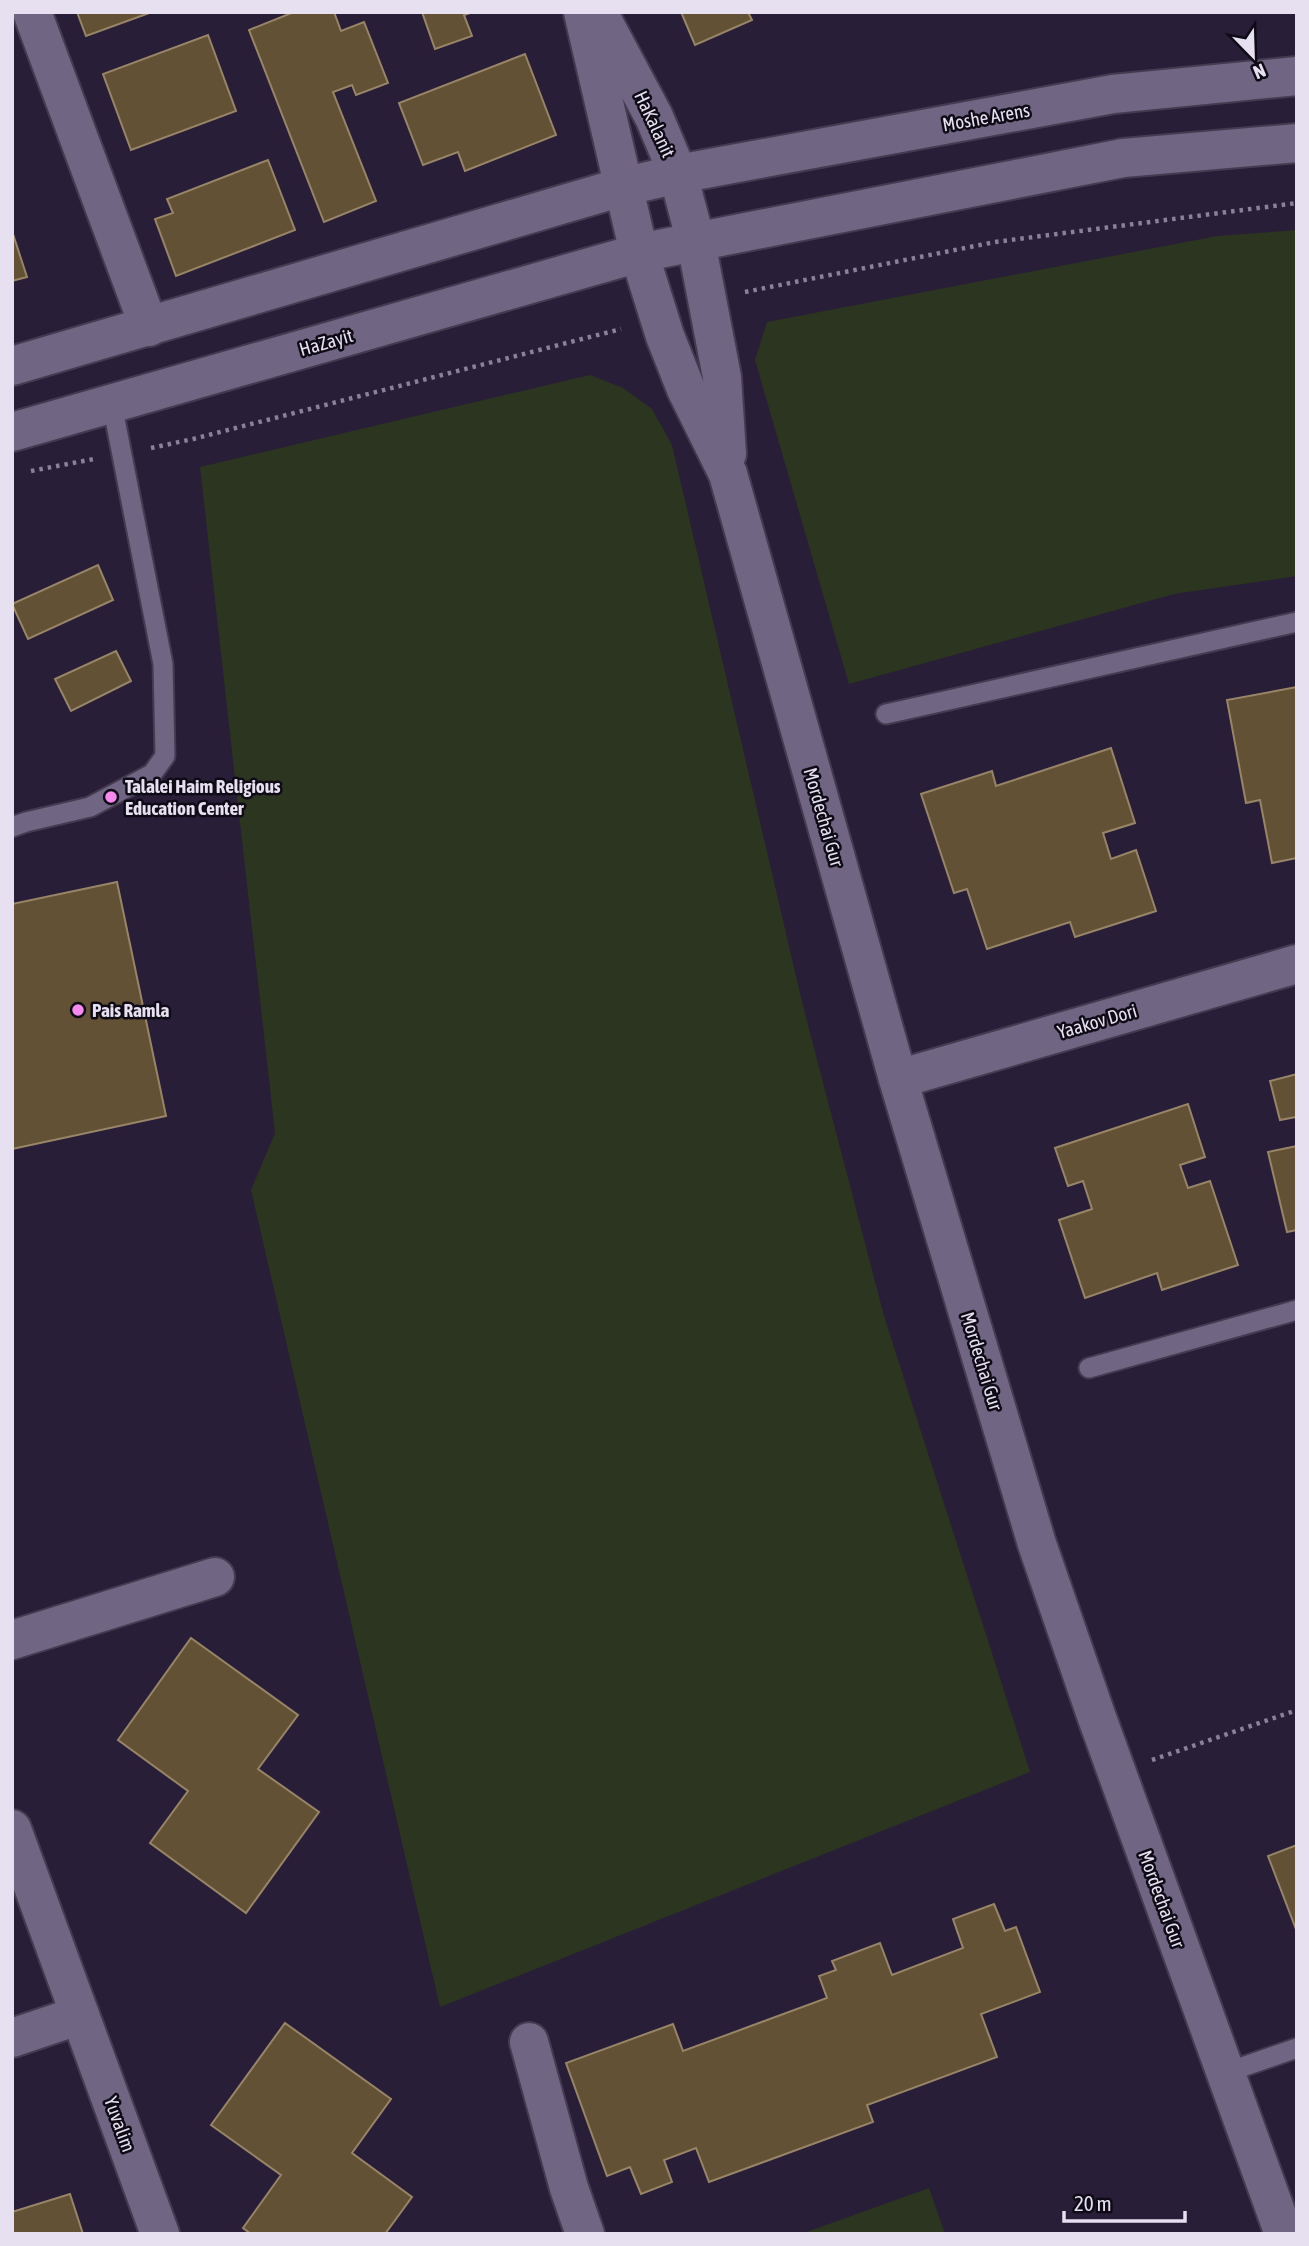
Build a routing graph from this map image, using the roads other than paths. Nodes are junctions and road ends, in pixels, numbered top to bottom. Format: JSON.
{"nodes":[{"id":1,"x":32,"y":12,"type":"edge"},
{"id":2,"x":583,"y":12,"type":"edge"},
{"id":3,"x":598,"y":12,"type":"edge"},
{"id":4,"x":1297,"y":76,"type":"edge"},
{"id":5,"x":1297,"y":143,"type":"edge"},
{"id":6,"x":678,"y":174,"type":"junction"},
{"id":7,"x":622,"y":187,"type":"junction"},
{"id":8,"x":696,"y":242,"type":"junction"},
{"id":9,"x":639,"y":253,"type":"junction"},
{"id":10,"x":149,"y":327,"type":"junction"},
{"id":11,"x":12,"y":366,"type":"edge"},
{"id":12,"x":112,"y":404,"type":"junction"},
{"id":13,"x":12,"y":432,"type":"edge"},
{"id":14,"x":729,"y":474,"type":"junction"},
{"id":15,"x":1297,"y":622,"type":"edge"},
{"id":16,"x":886,"y":714,"type":"dead end"},
{"id":17,"x":12,"y":827,"type":"edge"},
{"id":18,"x":1297,"y":964,"type":"edge"},
{"id":19,"x":898,"y":1079,"type":"junction"},
{"id":20,"x":1297,"y":1310,"type":"edge"},
{"id":21,"x":1089,"y":1368,"type":"dead end"},
{"id":22,"x":215,"y":1577,"type":"dead end"},
{"id":23,"x":12,"y":1640,"type":"edge"},
{"id":24,"x":12,"y":1829,"type":"edge"},
{"id":25,"x":80,"y":2015,"type":"junction"},
{"id":26,"x":12,"y":2038,"type":"edge"},
{"id":27,"x":529,"y":2042,"type":"dead end"},
{"id":28,"x":1297,"y":2048,"type":"edge"},
{"id":29,"x":1225,"y":2073,"type":"junction"},
{"id":30,"x":160,"y":2234,"type":"edge"},
{"id":31,"x":585,"y":2234,"type":"edge"},
{"id":32,"x":1283,"y":2234,"type":"edge"}],
"edges":[{"from":1,"to":10,"type":"street"},
{"from":2,"to":7,"type":"street","name":"HaKalanit"},
{"from":3,"to":6,"type":"street","name":"HaKalanit"},
{"from":4,"to":6,"type":"street","name":"Moshe Arens"},
{"from":5,"to":8,"type":"street"},
{"from":6,"to":7,"type":"street","name":"Moshe Arens"},
{"from":6,"to":8,"type":"street","name":"HaKalanit"},
{"from":7,"to":9,"type":"street","name":"HaKalanit"},
{"from":7,"to":10,"type":"street"},
{"from":8,"to":9,"type":"street","name":"HaZayit"},
{"from":8,"to":14,"type":"street","name":"Mordechai Gur"},
{"from":9,"to":12,"type":"street","name":"HaZayit"},
{"from":9,"to":14,"type":"street","name":"Mordechai Gur"},
{"from":10,"to":11,"type":"street"},
{"from":12,"to":13,"type":"street","name":"HaZayit"},
{"from":12,"to":17,"type":"lane"},
{"from":14,"to":19,"type":"street","name":"Mordechai Gur"},
{"from":15,"to":16,"type":"lane"},
{"from":18,"to":19,"type":"street","name":"Yaakov Dori"},
{"from":19,"to":29,"type":"street","name":"Mordechai Gur"},
{"from":20,"to":21,"type":"lane"},
{"from":22,"to":23,"type":"street"},
{"from":24,"to":25,"type":"street","name":"Yuvalim"},
{"from":25,"to":26,"type":"street"},
{"from":25,"to":30,"type":"street","name":"Yuvalim"},
{"from":27,"to":31,"type":"street"},
{"from":28,"to":29,"type":"lane"},
{"from":29,"to":32,"type":"street","name":"Mordechai Gur"}]}
